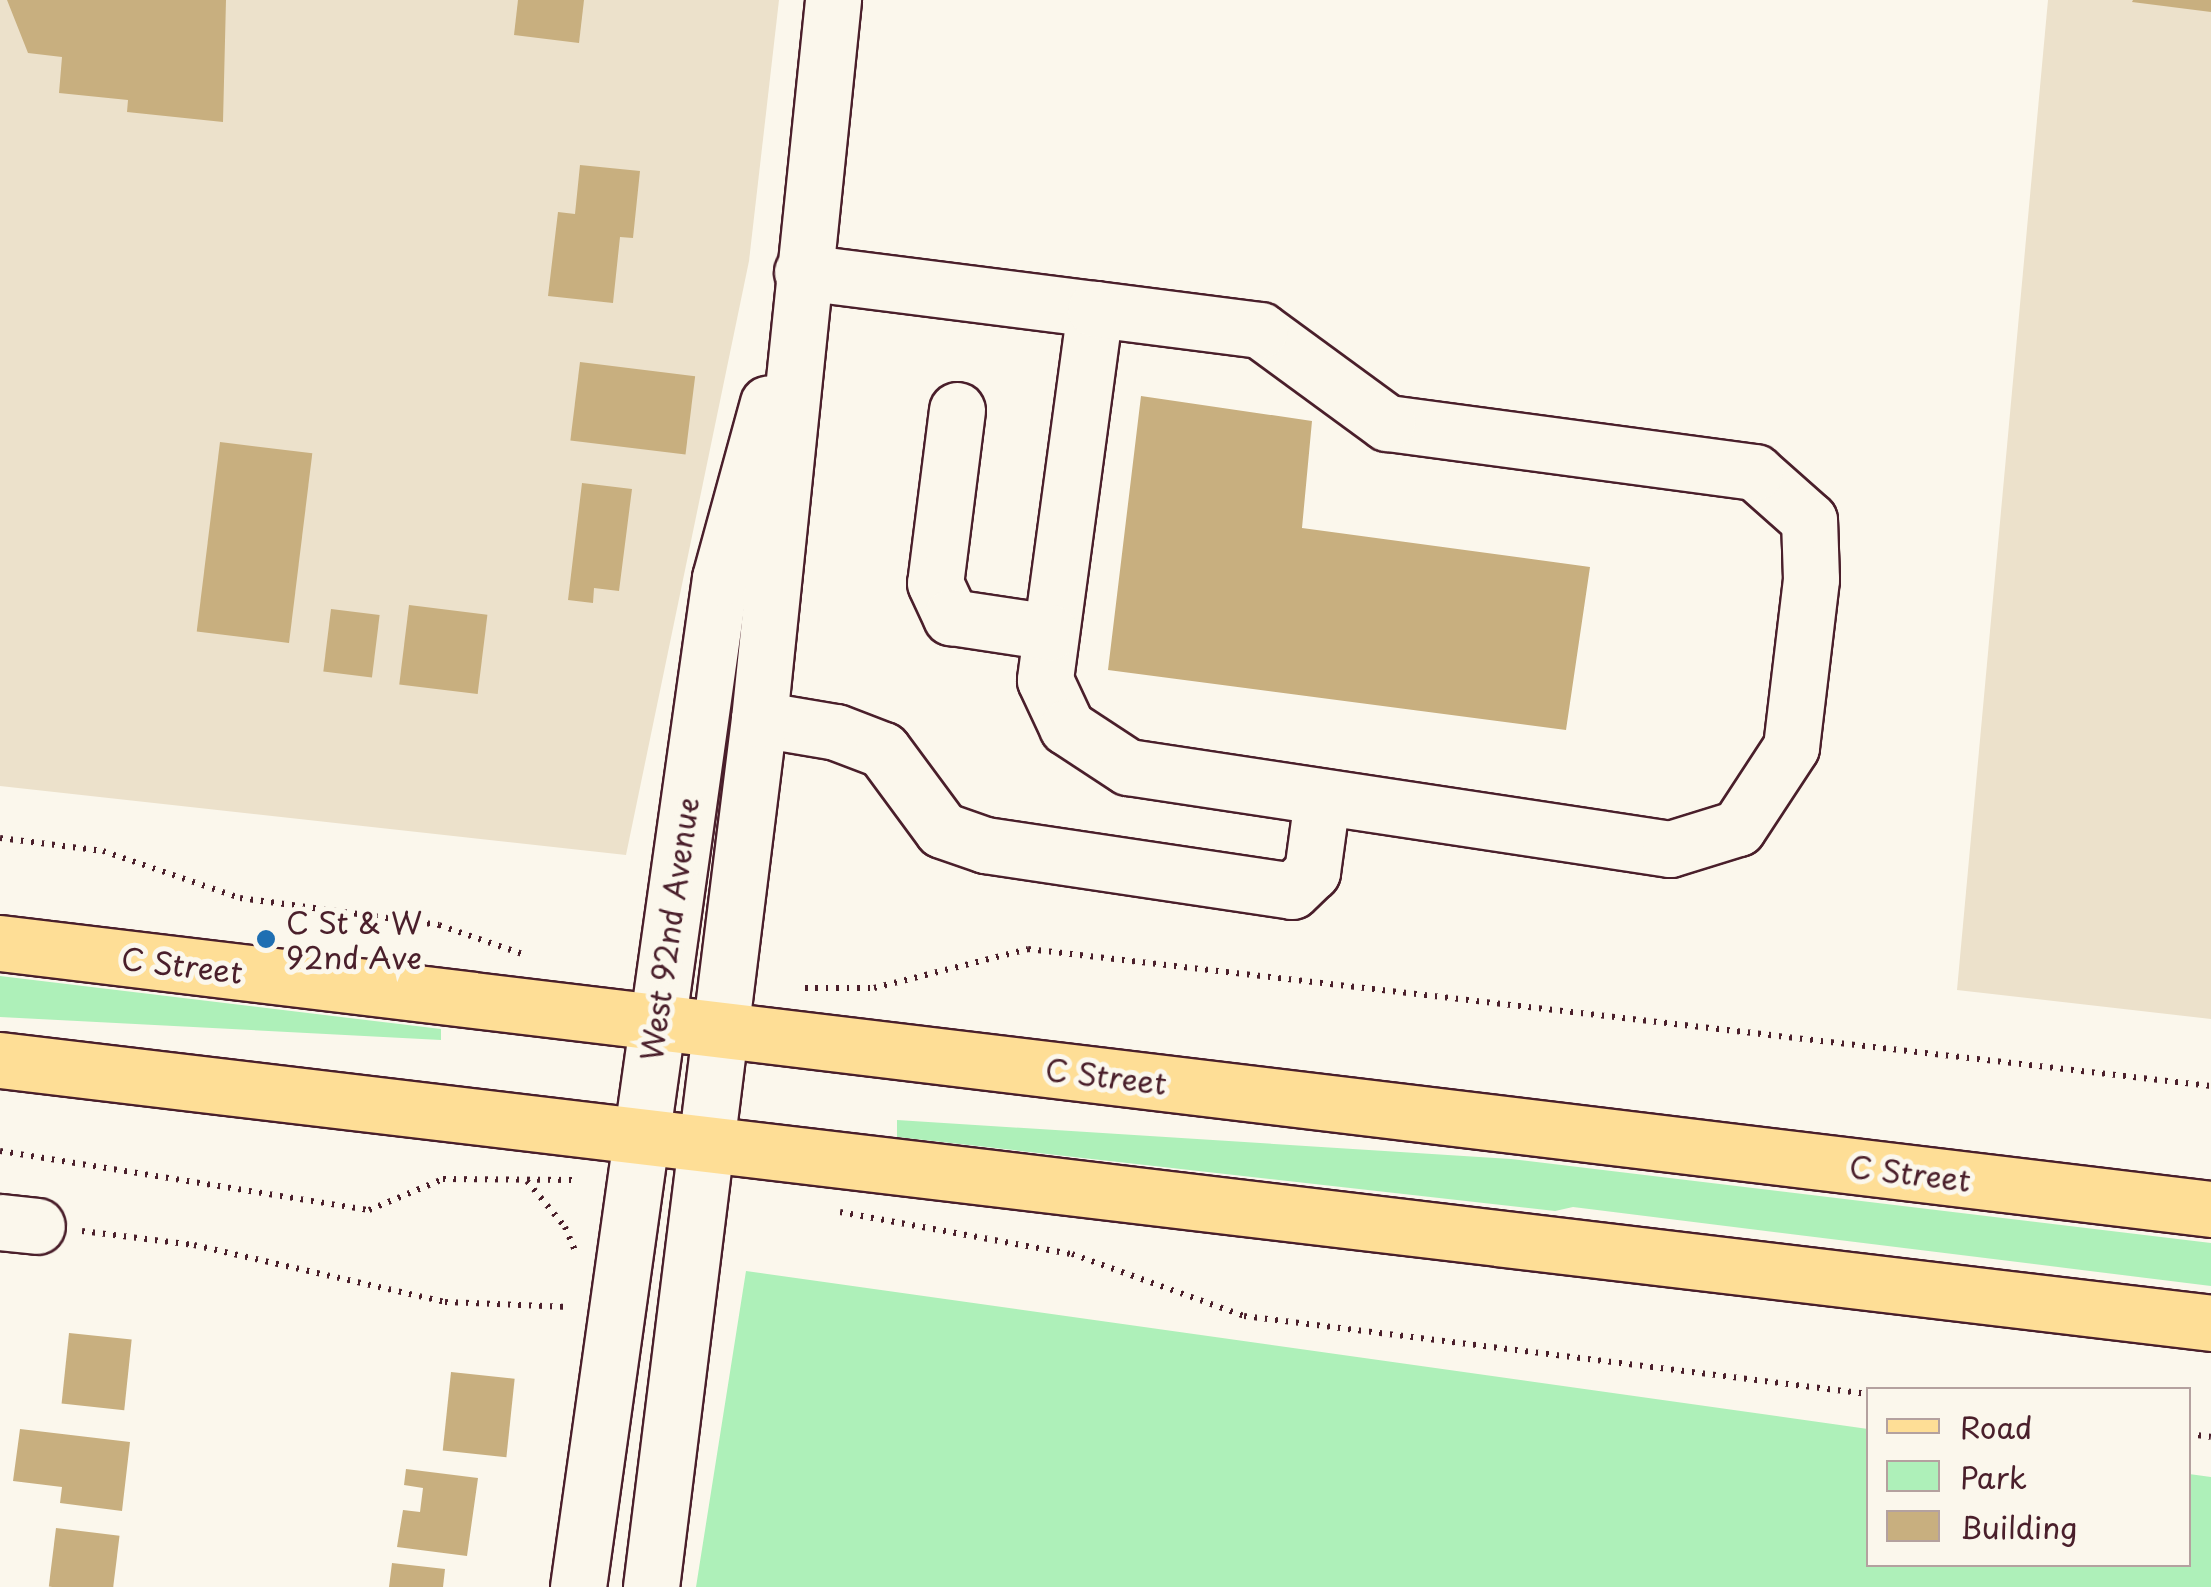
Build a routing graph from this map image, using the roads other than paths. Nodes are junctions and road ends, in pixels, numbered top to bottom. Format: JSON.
{"nodes":[{"id":1,"x":833,"y":0,"type":"edge"},
{"id":2,"x":802,"y":276,"type":"junction"},
{"id":3,"x":1095,"y":308,"type":"junction"},
{"id":4,"x":958,"y":410,"type":"dead end"},
{"id":5,"x":1050,"y":632,"type":"junction"},
{"id":6,"x":759,"y":719,"type":"junction"},
{"id":7,"x":1322,"y":800,"type":"junction"},
{"id":8,"x":0,"y":943,"type":"edge"},
{"id":9,"x":656,"y":1022,"type":"junction"},
{"id":10,"x":722,"y":1030,"type":"junction"},
{"id":11,"x":0,"y":1060,"type":"edge"},
{"id":12,"x":708,"y":1143,"type":"junction"},
{"id":13,"x":637,"y":1157,"type":"junction"},
{"id":14,"x":2211,"y":1209,"type":"edge"},
{"id":15,"x":2211,"y":1323,"type":"edge"},
{"id":16,"x":578,"y":1587,"type":"edge"},
{"id":17,"x":651,"y":1587,"type":"edge"}],
"edges":[{"from":1,"to":2,"type":"street","name":"West 92nd Avenue"},
{"from":2,"to":3,"type":"street"},
{"from":2,"to":6,"type":"street","name":"West 92nd Avenue"},
{"from":2,"to":9,"type":"street","name":"West 92nd Avenue"},
{"from":3,"to":5,"type":"street"},
{"from":3,"to":7,"type":"street"},
{"from":4,"to":5,"type":"street"},
{"from":5,"to":7,"type":"street"},
{"from":6,"to":7,"type":"street"},
{"from":6,"to":10,"type":"street","name":"West 92nd Avenue"},
{"from":8,"to":9,"type":"main road","name":"C Street"},
{"from":9,"to":10,"type":"main road","name":"C Street"},
{"from":9,"to":13,"type":"street","name":"West 92nd Avenue"},
{"from":10,"to":12,"type":"street","name":"West 92nd Avenue"},
{"from":10,"to":14,"type":"main road","name":"C Street"},
{"from":11,"to":13,"type":"main road"},
{"from":12,"to":13,"type":"main road"},
{"from":12,"to":15,"type":"main road"},
{"from":12,"to":17,"type":"street","name":"West 92nd Avenue"},
{"from":13,"to":16,"type":"street","name":"West 92nd Avenue"}]}
